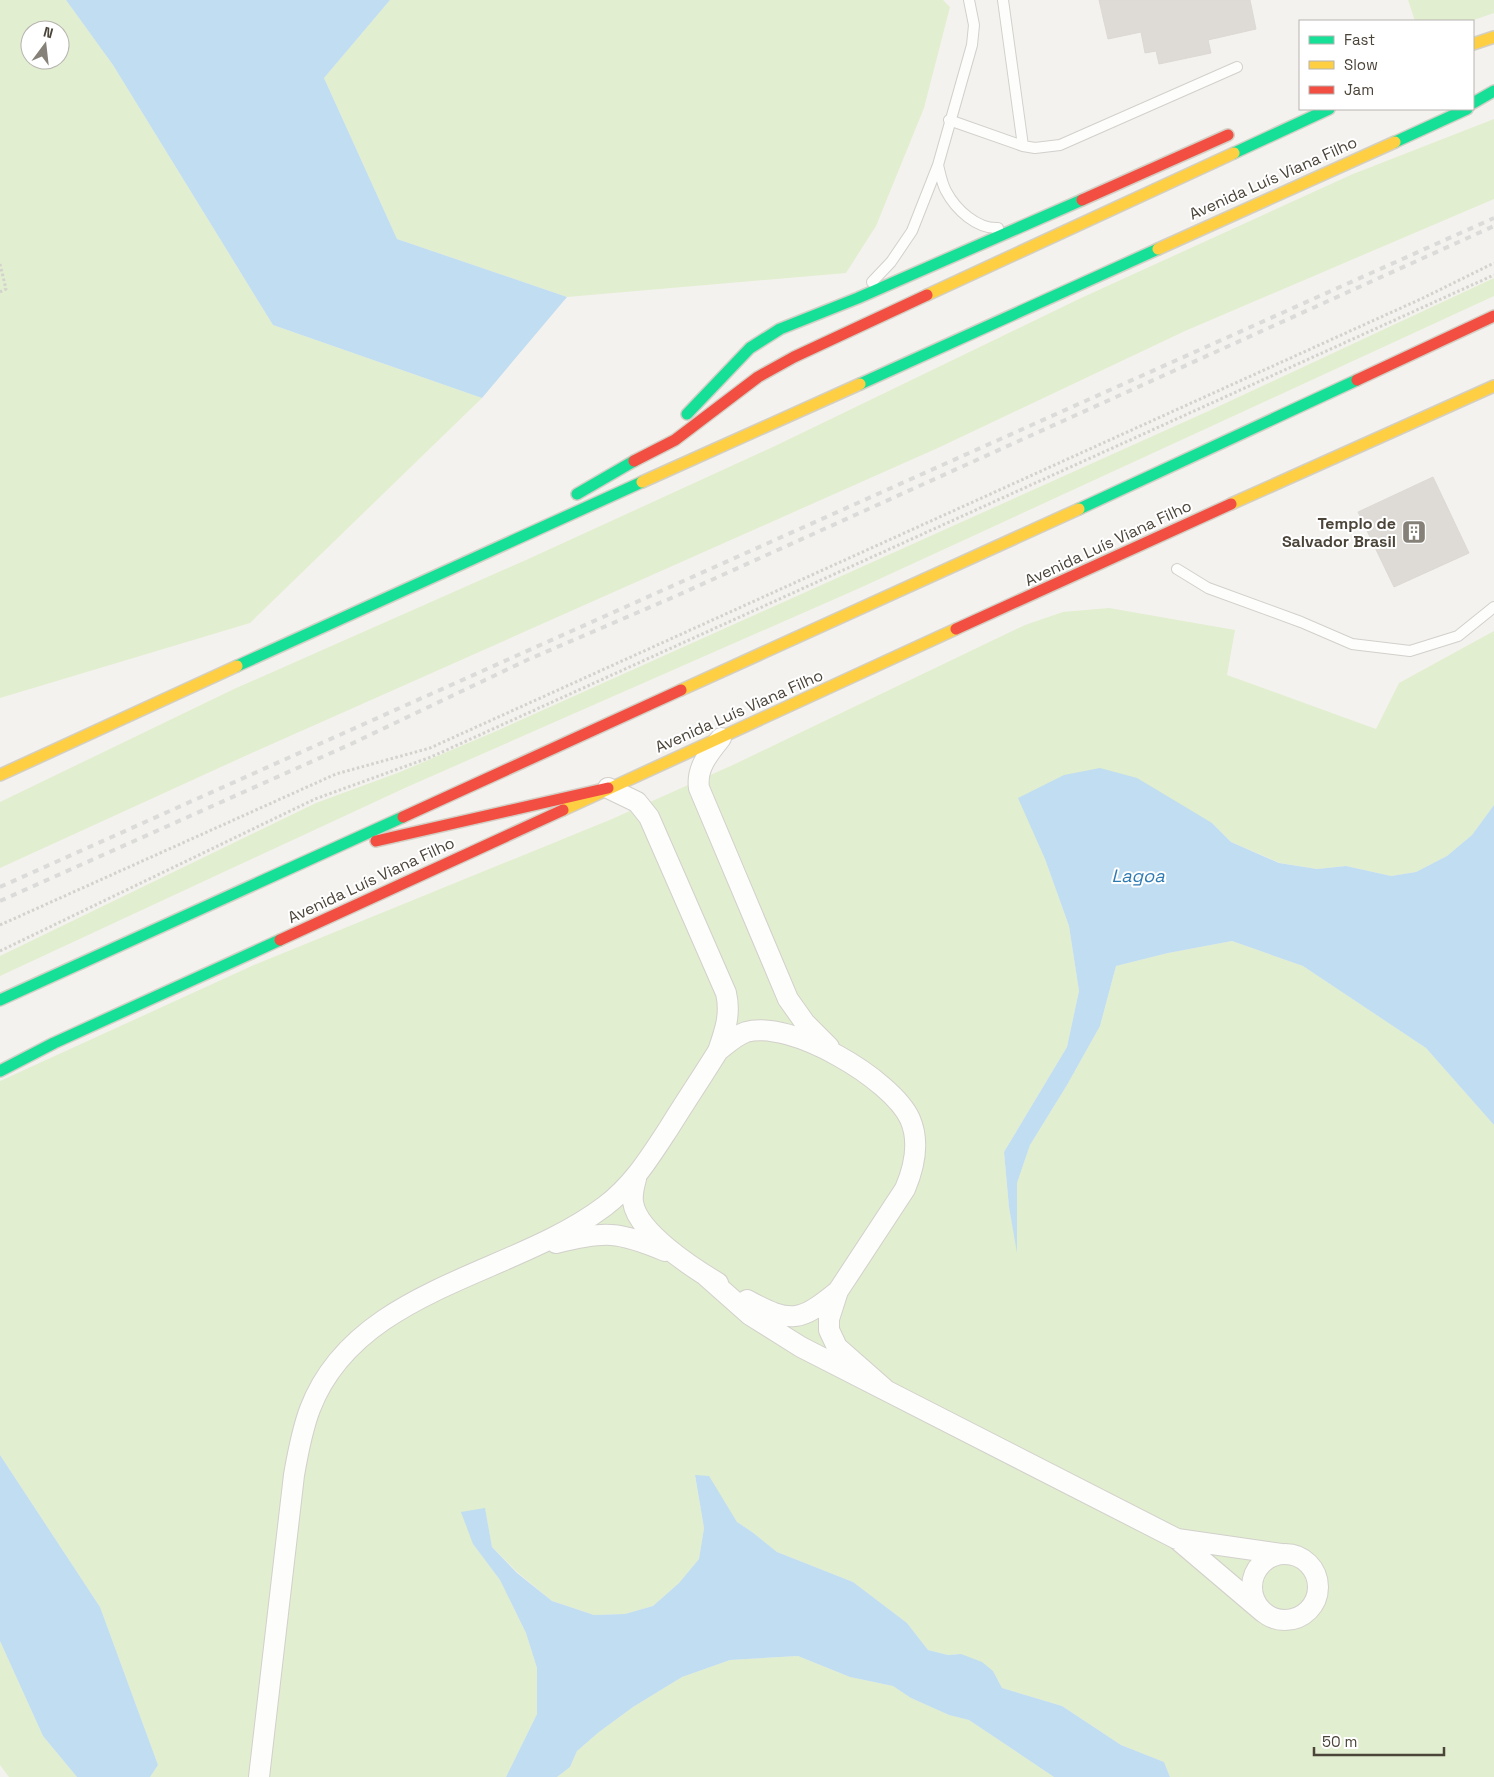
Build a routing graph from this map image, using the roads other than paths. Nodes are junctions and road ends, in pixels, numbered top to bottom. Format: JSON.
{"nodes":[{"id":1,"x":969,"y":0,"type":"edge"},
{"id":2,"x":1003,"y":0,"type":"edge"},
{"id":3,"x":1494,"y":37,"type":"edge"},
{"id":4,"x":1474,"y":44,"type":"edge"},
{"id":5,"x":1237,"y":66,"type":"dead end"},
{"id":6,"x":1494,"y":91,"type":"edge"},
{"id":7,"x":1494,"y":98,"type":"edge"},
{"id":8,"x":1474,"y":104,"type":"edge"},
{"id":9,"x":1474,"y":105,"type":"edge"},
{"id":10,"x":1327,"y":110,"type":"edge"},
{"id":11,"x":1460,"y":110,"type":"edge"},
{"id":12,"x":1464,"y":110,"type":"edge"},
{"id":13,"x":1446,"y":117,"type":"junction"},
{"id":14,"x":949,"y":120,"type":"junction"},
{"id":15,"x":1238,"y":131,"type":"dead end"},
{"id":16,"x":1023,"y":146,"type":"junction"},
{"id":17,"x":938,"y":164,"type":"junction"},
{"id":18,"x":1014,"y":228,"type":"junction"},
{"id":19,"x":858,"y":298,"type":"junction"},
{"id":20,"x":1494,"y":316,"type":"edge"},
{"id":21,"x":1494,"y":386,"type":"edge"},
{"id":22,"x":634,"y":461,"type":"junction"},
{"id":23,"x":566,"y":500,"type":"dead end"},
{"id":24,"x":532,"y":519,"type":"dead end"},
{"id":25,"x":1177,"y":569,"type":"dead end"},
{"id":26,"x":421,"y":582,"type":"junction"},
{"id":27,"x":1494,"y":607,"type":"edge"},
{"id":28,"x":722,"y":738,"type":"junction"},
{"id":29,"x":0,"y":776,"type":"edge"},
{"id":30,"x":608,"y":788,"type":"junction"},
{"id":31,"x":320,"y":853,"type":"junction"},
{"id":32,"x":0,"y":1000,"type":"edge"},
{"id":33,"x":718,"y":1051,"type":"junction"},
{"id":34,"x":836,"y":1053,"type":"junction"},
{"id":35,"x":0,"y":1071,"type":"edge"},
{"id":36,"x":636,"y":1179,"type":"junction"},
{"id":37,"x":532,"y":1250,"type":"junction"},
{"id":38,"x":680,"y":1258,"type":"junction"},
{"id":39,"x":706,"y":1276,"type":"junction"},
{"id":40,"x":838,"y":1290,"type":"junction"},
{"id":41,"x":887,"y":1391,"type":"junction"},
{"id":42,"x":1177,"y":1540,"type":"junction"},
{"id":43,"x":1282,"y":1554,"type":"junction"},
{"id":44,"x":1263,"y":1612,"type":"junction"},
{"id":45,"x":259,"y":1777,"type":"edge"}],
"edges":[{"from":1,"to":14,"type":"lane"},
{"from":2,"to":16,"type":"lane"},
{"from":3,"to":4,"type":"main road"},
{"from":5,"to":16,"type":"lane"},
{"from":6,"to":8,"type":"main road"},
{"from":7,"to":9,"type":"main road"},
{"from":10,"to":22,"type":"main road"},
{"from":11,"to":13,"type":"main road"},
{"from":12,"to":13,"type":"main road","name":"Avenida Luís Viana Filho"},
{"from":13,"to":26,"type":"main road","name":"Avenida Luís Viana Filho"},
{"from":14,"to":16,"type":"lane"},
{"from":14,"to":17,"type":"lane"},
{"from":15,"to":18,"type":"main road"},
{"from":17,"to":18,"type":"lane"},
{"from":17,"to":19,"type":"lane"},
{"from":18,"to":19,"type":"main road"},
{"from":19,"to":22,"type":"main road"},
{"from":20,"to":31,"type":"main road"},
{"from":21,"to":28,"type":"main road","name":"Avenida Luís Viana Filho"},
{"from":22,"to":23,"type":"main road"},
{"from":24,"to":26,"type":"main road"},
{"from":25,"to":27,"type":"lane"},
{"from":26,"to":29,"type":"main road","name":"Avenida Luís Viana Filho"},
{"from":28,"to":30,"type":"main road","name":"Avenida Luís Viana Filho"},
{"from":28,"to":34,"type":"street"},
{"from":30,"to":31,"type":"main road"},
{"from":30,"to":33,"type":"street"},
{"from":30,"to":35,"type":"main road","name":"Avenida Luís Viana Filho"},
{"from":31,"to":32,"type":"main road"},
{"from":33,"to":34,"type":"street"},
{"from":33,"to":36,"type":"street"},
{"from":34,"to":40,"type":"street"},
{"from":36,"to":37,"type":"street"},
{"from":36,"to":38,"type":"street"},
{"from":37,"to":38,"type":"street"},
{"from":37,"to":45,"type":"street"},
{"from":38,"to":39,"type":"street"},
{"from":39,"to":40,"type":"street"},
{"from":39,"to":41,"type":"street"},
{"from":40,"to":41,"type":"street"},
{"from":41,"to":42,"type":"street"},
{"from":42,"to":43,"type":"street"},
{"from":42,"to":44,"type":"street"},
{"from":43,"to":44,"type":"street"},
{"from":43,"to":44,"type":"street"}]}
